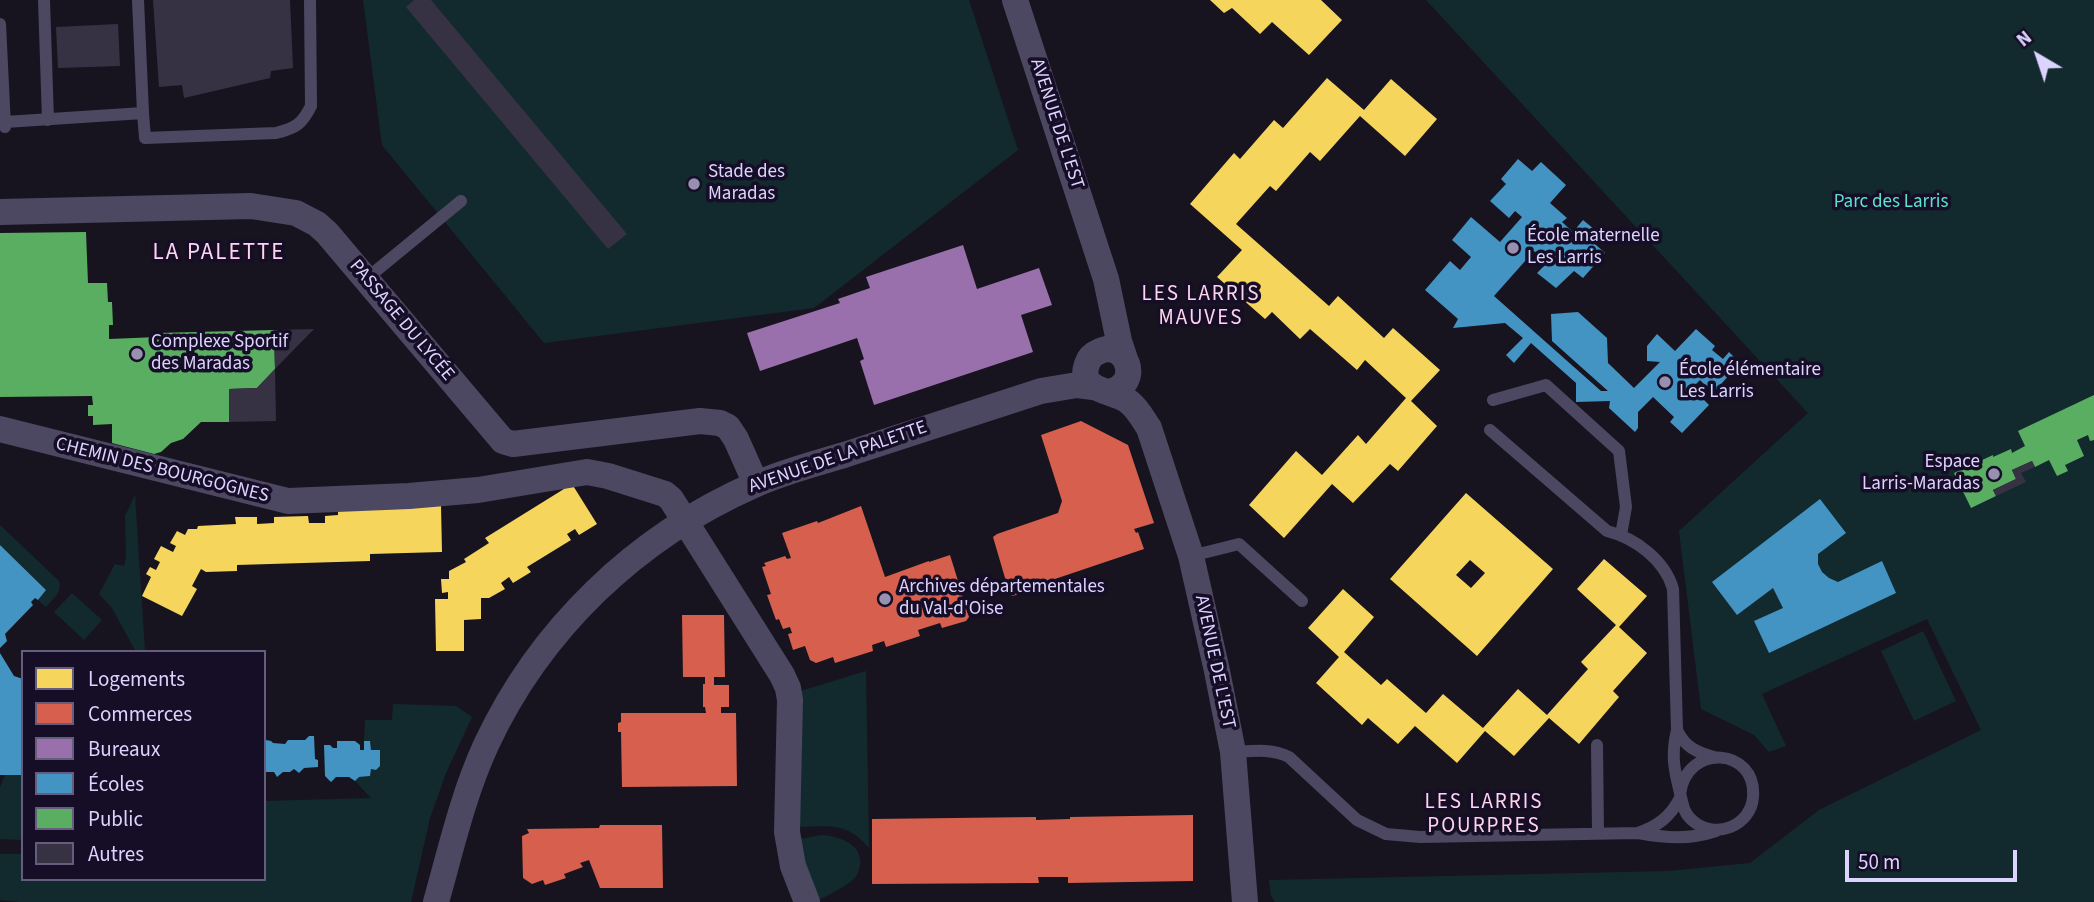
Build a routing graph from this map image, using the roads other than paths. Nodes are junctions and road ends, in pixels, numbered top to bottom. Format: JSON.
{"nodes":[{"id":1,"x":44,"y":0,"type":"edge"},
{"id":2,"x":138,"y":0,"type":"edge"},
{"id":3,"x":310,"y":0,"type":"edge"},
{"id":4,"x":1015,"y":0,"type":"edge"},
{"id":5,"x":0,"y":24,"type":"edge"},
{"id":6,"x":143,"y":113,"type":"junction"},
{"id":7,"x":48,"y":120,"type":"junction"},
{"id":8,"x":461,"y":201,"type":"dead end"},
{"id":9,"x":0,"y":212,"type":"edge"},
{"id":10,"x":366,"y":279,"type":"junction"},
{"id":11,"x":1108,"y":288,"type":"junction"},
{"id":12,"x":1127,"y":362,"type":"junction"},
{"id":13,"x":1095,"y":375,"type":"junction"},
{"id":14,"x":1493,"y":400,"type":"dead end"},
{"id":15,"x":1149,"y":428,"type":"junction"},
{"id":16,"x":0,"y":429,"type":"edge"},
{"id":17,"x":1490,"y":430,"type":"dead end"},
{"id":18,"x":756,"y":484,"type":"junction"},
{"id":19,"x":685,"y":521,"type":"junction"},
{"id":20,"x":1621,"y":535,"type":"junction"},
{"id":21,"x":1191,"y":556,"type":"junction"},
{"id":22,"x":1302,"y":601,"type":"dead end"},
{"id":23,"x":1677,"y":730,"type":"junction"},
{"id":24,"x":1597,"y":745,"type":"dead end"},
{"id":25,"x":1233,"y":752,"type":"junction"},
{"id":26,"x":1714,"y":757,"type":"junction"},
{"id":27,"x":1680,"y":796,"type":"junction"},
{"id":28,"x":1718,"y":830,"type":"junction"},
{"id":29,"x":1598,"y":833,"type":"junction"},
{"id":30,"x":1638,"y":833,"type":"junction"},
{"id":31,"x":436,"y":902,"type":"edge"},
{"id":32,"x":807,"y":902,"type":"edge"},
{"id":33,"x":1245,"y":902,"type":"edge"}],
"edges":[{"from":1,"to":7,"type":"lane"},
{"from":2,"to":6,"type":"lane"},
{"from":3,"to":6,"type":"lane"},
{"from":4,"to":11,"type":"street","name":"AVENUE DE L'EST"},
{"from":5,"to":7,"type":"lane"},
{"from":6,"to":7,"type":"lane"},
{"from":8,"to":10,"type":"lane"},
{"from":9,"to":10,"type":"street","name":"PASSAGE DU LYCÉE"},
{"from":10,"to":18,"type":"street","name":"PASSAGE DU LYCÉE"},
{"from":11,"to":12,"type":"street","name":"AVENUE DE L'EST"},
{"from":11,"to":13,"type":"street","name":"AVENUE DE L'EST"},
{"from":12,"to":13,"type":"street"},
{"from":12,"to":13,"type":"street"},
{"from":12,"to":15,"type":"street","name":"AVENUE DE L'EST"},
{"from":13,"to":15,"type":"street","name":"AVENUE DE L'EST"},
{"from":13,"to":18,"type":"street","name":"AVENUE DE LA PALETTE"},
{"from":14,"to":20,"type":"lane"},
{"from":15,"to":21,"type":"street","name":"AVENUE DE L'EST"},
{"from":16,"to":19,"type":"street","name":"CHEMIN DES BOURGOGNES"},
{"from":17,"to":20,"type":"lane"},
{"from":18,"to":19,"type":"street","name":"AVENUE DE LA PALETTE"},
{"from":19,"to":31,"type":"street","name":"AVENUE DE LA PALETTE"},
{"from":19,"to":32,"type":"street","name":"CHEMIN DES BOURGOGNES"},
{"from":20,"to":23,"type":"lane"},
{"from":21,"to":22,"type":"lane"},
{"from":21,"to":25,"type":"street","name":"AVENUE DE L'EST"},
{"from":23,"to":26,"type":"lane"},
{"from":23,"to":27,"type":"lane"},
{"from":24,"to":29,"type":"lane"},
{"from":25,"to":29,"type":"lane"},
{"from":25,"to":33,"type":"street","name":"AVENUE DE L'EST"},
{"from":26,"to":27,"type":"lane"},
{"from":26,"to":28,"type":"lane"},
{"from":27,"to":28,"type":"lane"},
{"from":27,"to":30,"type":"lane"},
{"from":28,"to":30,"type":"lane"},
{"from":29,"to":30,"type":"lane"}]}
